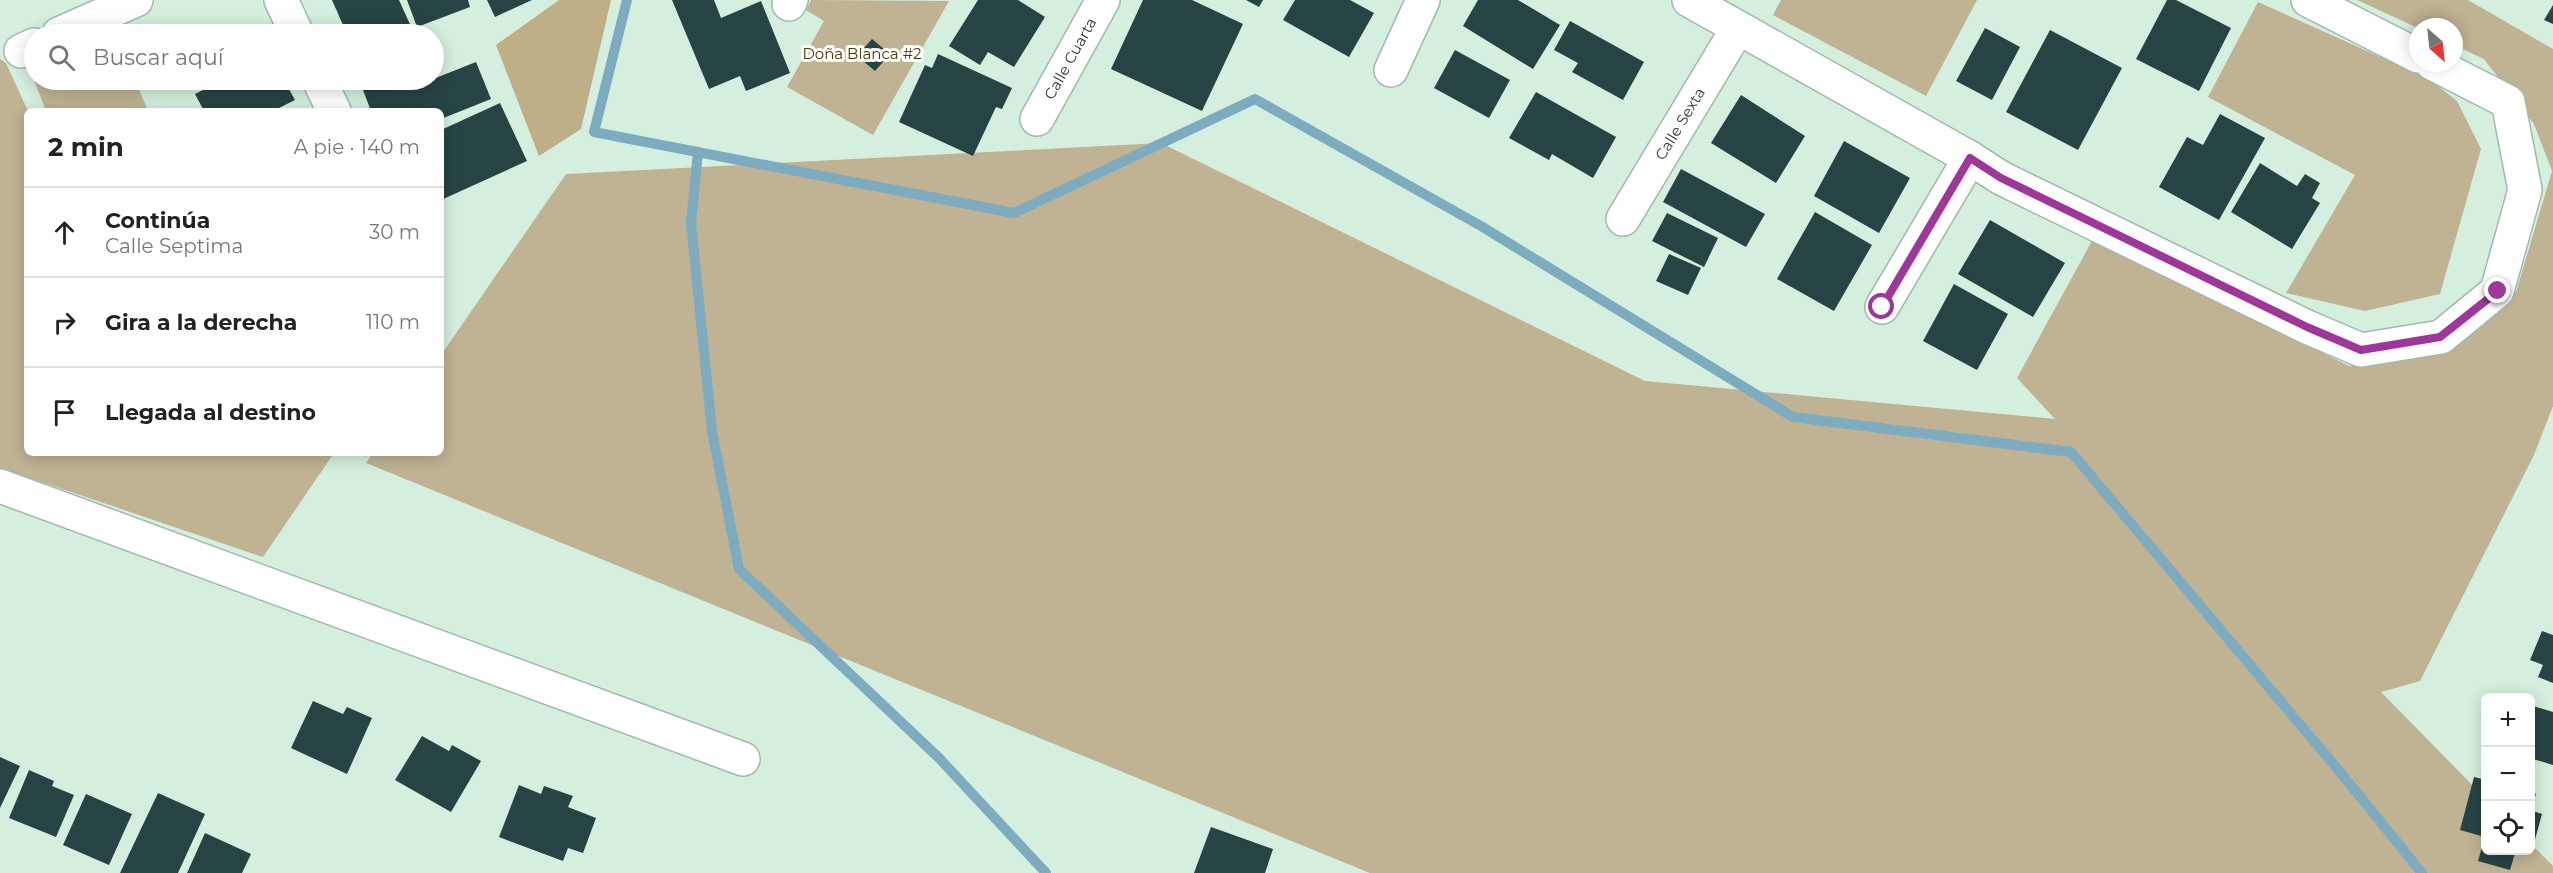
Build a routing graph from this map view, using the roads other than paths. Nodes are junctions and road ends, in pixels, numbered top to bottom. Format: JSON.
{"nodes":[{"id":1,"x":136,"y":0,"type":"edge"},
{"id":2,"x":281,"y":0,"type":"edge"},
{"id":3,"x":1103,"y":0,"type":"edge"},
{"id":4,"x":1423,"y":0,"type":"edge"},
{"id":5,"x":1689,"y":0,"type":"edge"},
{"id":6,"x":2308,"y":0,"type":"edge"},
{"id":7,"x":81,"y":24,"type":"edge"},
{"id":8,"x":292,"y":24,"type":"edge"},
{"id":9,"x":1738,"y":28,"type":"junction"},
{"id":10,"x":2409,"y":51,"type":"edge"},
{"id":11,"x":1391,"y":69,"type":"dead end"},
{"id":12,"x":2450,"y":72,"type":"edge"},
{"id":13,"x":324,"y":90,"type":"edge"},
{"id":14,"x":332,"y":108,"type":"edge"},
{"id":15,"x":1037,"y":118,"type":"dead end"},
{"id":16,"x":1970,"y":158,"type":"junction"},
{"id":17,"x":1623,"y":219,"type":"dead end"},
{"id":18,"x":1882,"y":307,"type":"dead end"},
{"id":19,"x":0,"y":486,"type":"edge"},
{"id":20,"x":743,"y":759,"type":"dead end"}],
"edges":[{"from":1,"to":7,"type":"street"},
{"from":2,"to":8,"type":"street"},
{"from":3,"to":15,"type":"street","name":"Calle Cuarta"},
{"from":4,"to":11,"type":"street"},
{"from":5,"to":9,"type":"street"},
{"from":6,"to":10,"type":"street"},
{"from":9,"to":16,"type":"street"},
{"from":9,"to":17,"type":"street","name":"Calle Sexta"},
{"from":12,"to":16,"type":"street"},
{"from":13,"to":14,"type":"street"},
{"from":16,"to":18,"type":"street"},
{"from":19,"to":20,"type":"street"}]}
